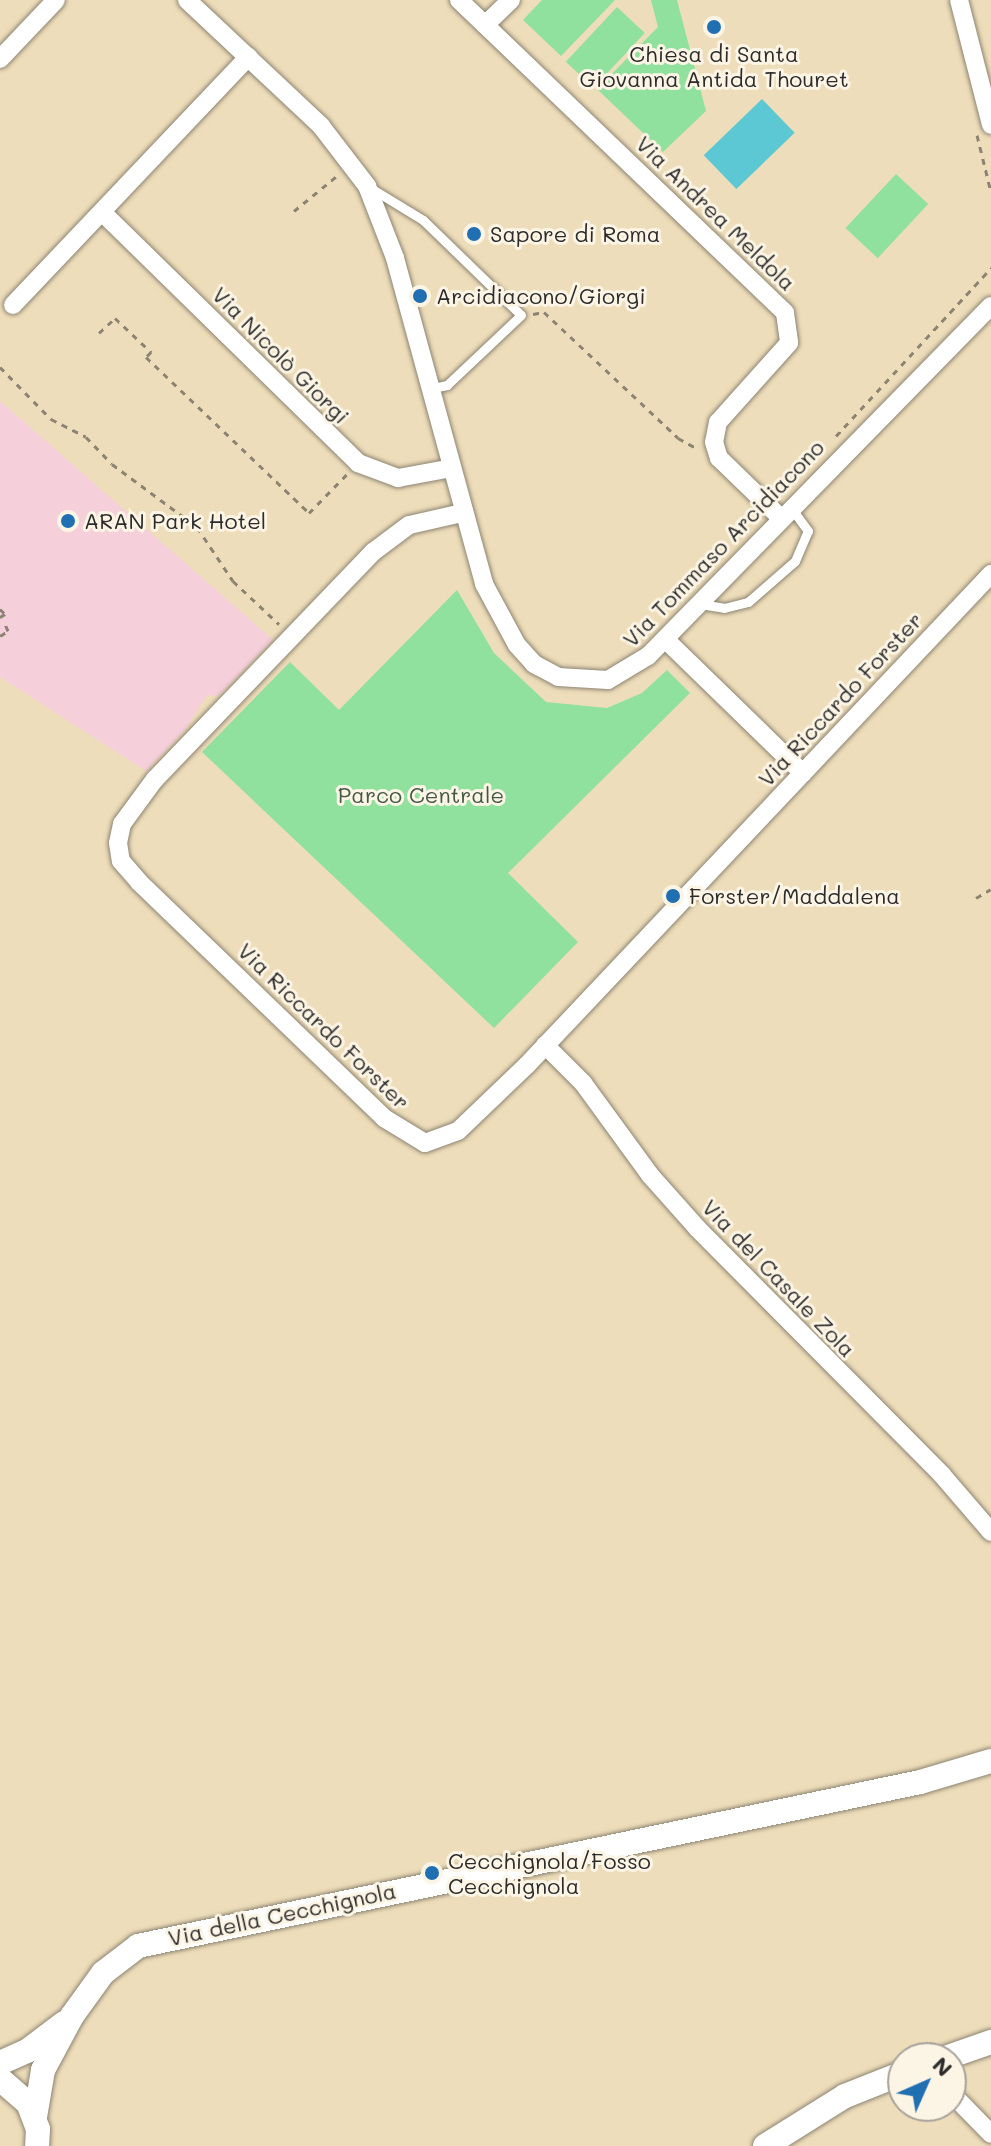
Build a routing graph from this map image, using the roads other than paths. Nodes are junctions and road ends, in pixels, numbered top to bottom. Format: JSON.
{"nodes":[{"id":1,"x":56,"y":0,"type":"edge"},
{"id":2,"x":187,"y":0,"type":"edge"},
{"id":3,"x":459,"y":0,"type":"edge"},
{"id":4,"x":511,"y":0,"type":"edge"},
{"id":5,"x":959,"y":0,"type":"edge"},
{"id":6,"x":485,"y":25,"type":"junction"},
{"id":7,"x":248,"y":57,"type":"junction"},
{"id":8,"x":0,"y":59,"type":"edge"},
{"id":9,"x":991,"y":125,"type":"edge"},
{"id":10,"x":367,"y":186,"type":"junction"},
{"id":11,"x":102,"y":212,"type":"junction"},
{"id":12,"x":13,"y":305,"type":"dead end"},
{"id":13,"x":991,"y":306,"type":"edge"},
{"id":14,"x":433,"y":388,"type":"junction"},
{"id":15,"x":452,"y":468,"type":"junction"},
{"id":16,"x":462,"y":513,"type":"junction"},
{"id":17,"x":786,"y":513,"type":"junction"},
{"id":18,"x":991,"y":574,"type":"edge"},
{"id":19,"x":700,"y":604,"type":"junction"},
{"id":20,"x":666,"y":640,"type":"junction"},
{"id":21,"x":803,"y":773,"type":"junction"},
{"id":22,"x":545,"y":1045,"type":"junction"},
{"id":23,"x":991,"y":1532,"type":"edge"},
{"id":24,"x":991,"y":1761,"type":"edge"},
{"id":25,"x":72,"y":2016,"type":"junction"},
{"id":26,"x":991,"y":2042,"type":"edge"},
{"id":27,"x":967,"y":2050,"type":"edge"},
{"id":28,"x":0,"y":2063,"type":"edge"},
{"id":29,"x":0,"y":2079,"type":"edge"},
{"id":30,"x":887,"y":2079,"type":"edge"},
{"id":31,"x":967,"y":2109,"type":"edge"},
{"id":32,"x":35,"y":2117,"type":"junction"},
{"id":33,"x":991,"y":2134,"type":"edge"},
{"id":34,"x":37,"y":2146,"type":"edge"},
{"id":35,"x":765,"y":2146,"type":"edge"}],
"edges":[{"from":1,"to":8,"type":"street"},
{"from":2,"to":7,"type":"street","name":"Via Tommaso Arcidiacono"},
{"from":3,"to":6,"type":"street","name":"Via Andrea Meldola"},
{"from":4,"to":6,"type":"street"},
{"from":5,"to":9,"type":"street"},
{"from":6,"to":17,"type":"street","name":"Via Andrea Meldola"},
{"from":7,"to":10,"type":"street","name":"Via Tommaso Arcidiacono"},
{"from":7,"to":11,"type":"street"},
{"from":10,"to":14,"type":"street","name":"Via Tommaso Arcidiacono"},
{"from":10,"to":14,"type":"lane"},
{"from":11,"to":12,"type":"street"},
{"from":11,"to":15,"type":"street","name":"Via Nicolò Giorgi"},
{"from":13,"to":17,"type":"street","name":"Via Tommaso Arcidiacono"},
{"from":14,"to":15,"type":"street","name":"Via Tommaso Arcidiacono"},
{"from":15,"to":16,"type":"street","name":"Via Tommaso Arcidiacono"},
{"from":16,"to":20,"type":"street","name":"Via Tommaso Arcidiacono"},
{"from":16,"to":22,"type":"street","name":"Via Riccardo Forster"},
{"from":17,"to":19,"type":"street","name":"Via Tommaso Arcidiacono"},
{"from":17,"to":19,"type":"lane"},
{"from":18,"to":21,"type":"street","name":"Via Riccardo Forster"},
{"from":19,"to":20,"type":"street","name":"Via Tommaso Arcidiacono"},
{"from":20,"to":21,"type":"street"},
{"from":21,"to":22,"type":"street","name":"Via Riccardo Forster"},
{"from":22,"to":23,"type":"street","name":"Via del Casale Zola"},
{"from":24,"to":25,"type":"street","name":"Via della Cecchignola"},
{"from":25,"to":28,"type":"street","name":"Via della Cecchignola"},
{"from":25,"to":32,"type":"street","name":"Via della Cecchignola"},
{"from":26,"to":27,"type":"street"},
{"from":29,"to":32,"type":"street"},
{"from":30,"to":35,"type":"street"},
{"from":31,"to":33,"type":"street"},
{"from":32,"to":34,"type":"street","name":"Via della Cecchignola"}]}
